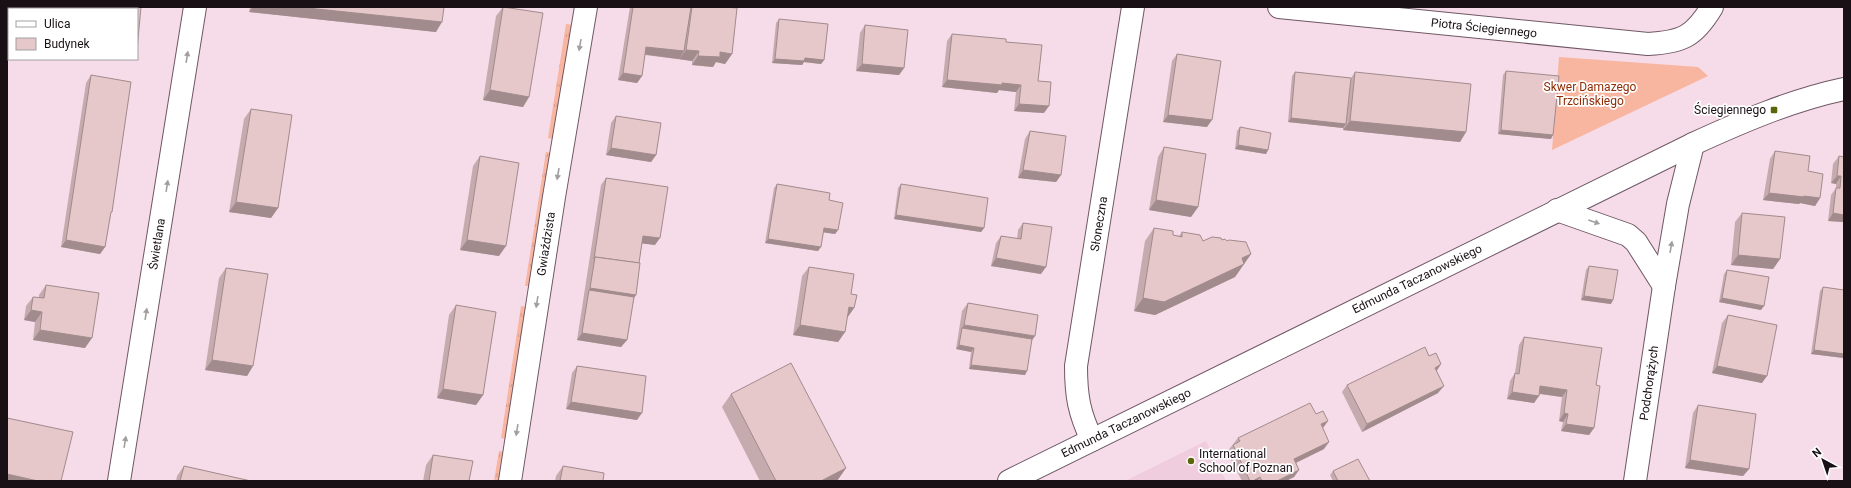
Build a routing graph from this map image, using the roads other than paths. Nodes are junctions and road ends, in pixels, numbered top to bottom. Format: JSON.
{"nodes":[{"id":1,"x":195,"y":7,"type":"edge"},
{"id":2,"x":586,"y":7,"type":"edge"},
{"id":3,"x":1133,"y":7,"type":"edge"},
{"id":4,"x":1279,"y":7,"type":"edge"},
{"id":5,"x":1712,"y":7,"type":"edge"},
{"id":6,"x":1837,"y":90,"type":"edge"},
{"id":7,"x":1693,"y":144,"type":"junction"},
{"id":8,"x":1557,"y":210,"type":"junction"},
{"id":9,"x":1664,"y":286,"type":"junction"},
{"id":10,"x":1092,"y":440,"type":"junction"},
{"id":11,"x":119,"y":481,"type":"edge"},
{"id":12,"x":510,"y":481,"type":"edge"},
{"id":13,"x":1009,"y":481,"type":"edge"},
{"id":14,"x":1635,"y":481,"type":"edge"}],
"edges":[{"from":11,"to":1,"type":"street","name":"Świetlana","one_way":true},
{"from":2,"to":12,"type":"street","name":"Gwiaździsta","one_way":true},
{"from":3,"to":10,"type":"street","name":"Słoneczna"},
{"from":4,"to":5,"type":"street","name":"Piotra Ściegiennego"},
{"from":6,"to":7,"type":"street","name":"Edmunda Taczanowskiego"},
{"from":7,"to":8,"type":"street","name":"Edmunda Taczanowskiego"},
{"from":9,"to":7,"type":"street","name":"Podchorążych","one_way":true},
{"from":8,"to":9,"type":"street","one_way":true},
{"from":8,"to":10,"type":"street","name":"Edmunda Taczanowskiego"},
{"from":9,"to":14,"type":"street","name":"Podchorążych"},
{"from":10,"to":13,"type":"street","name":"Edmunda Taczanowskiego"}]}
